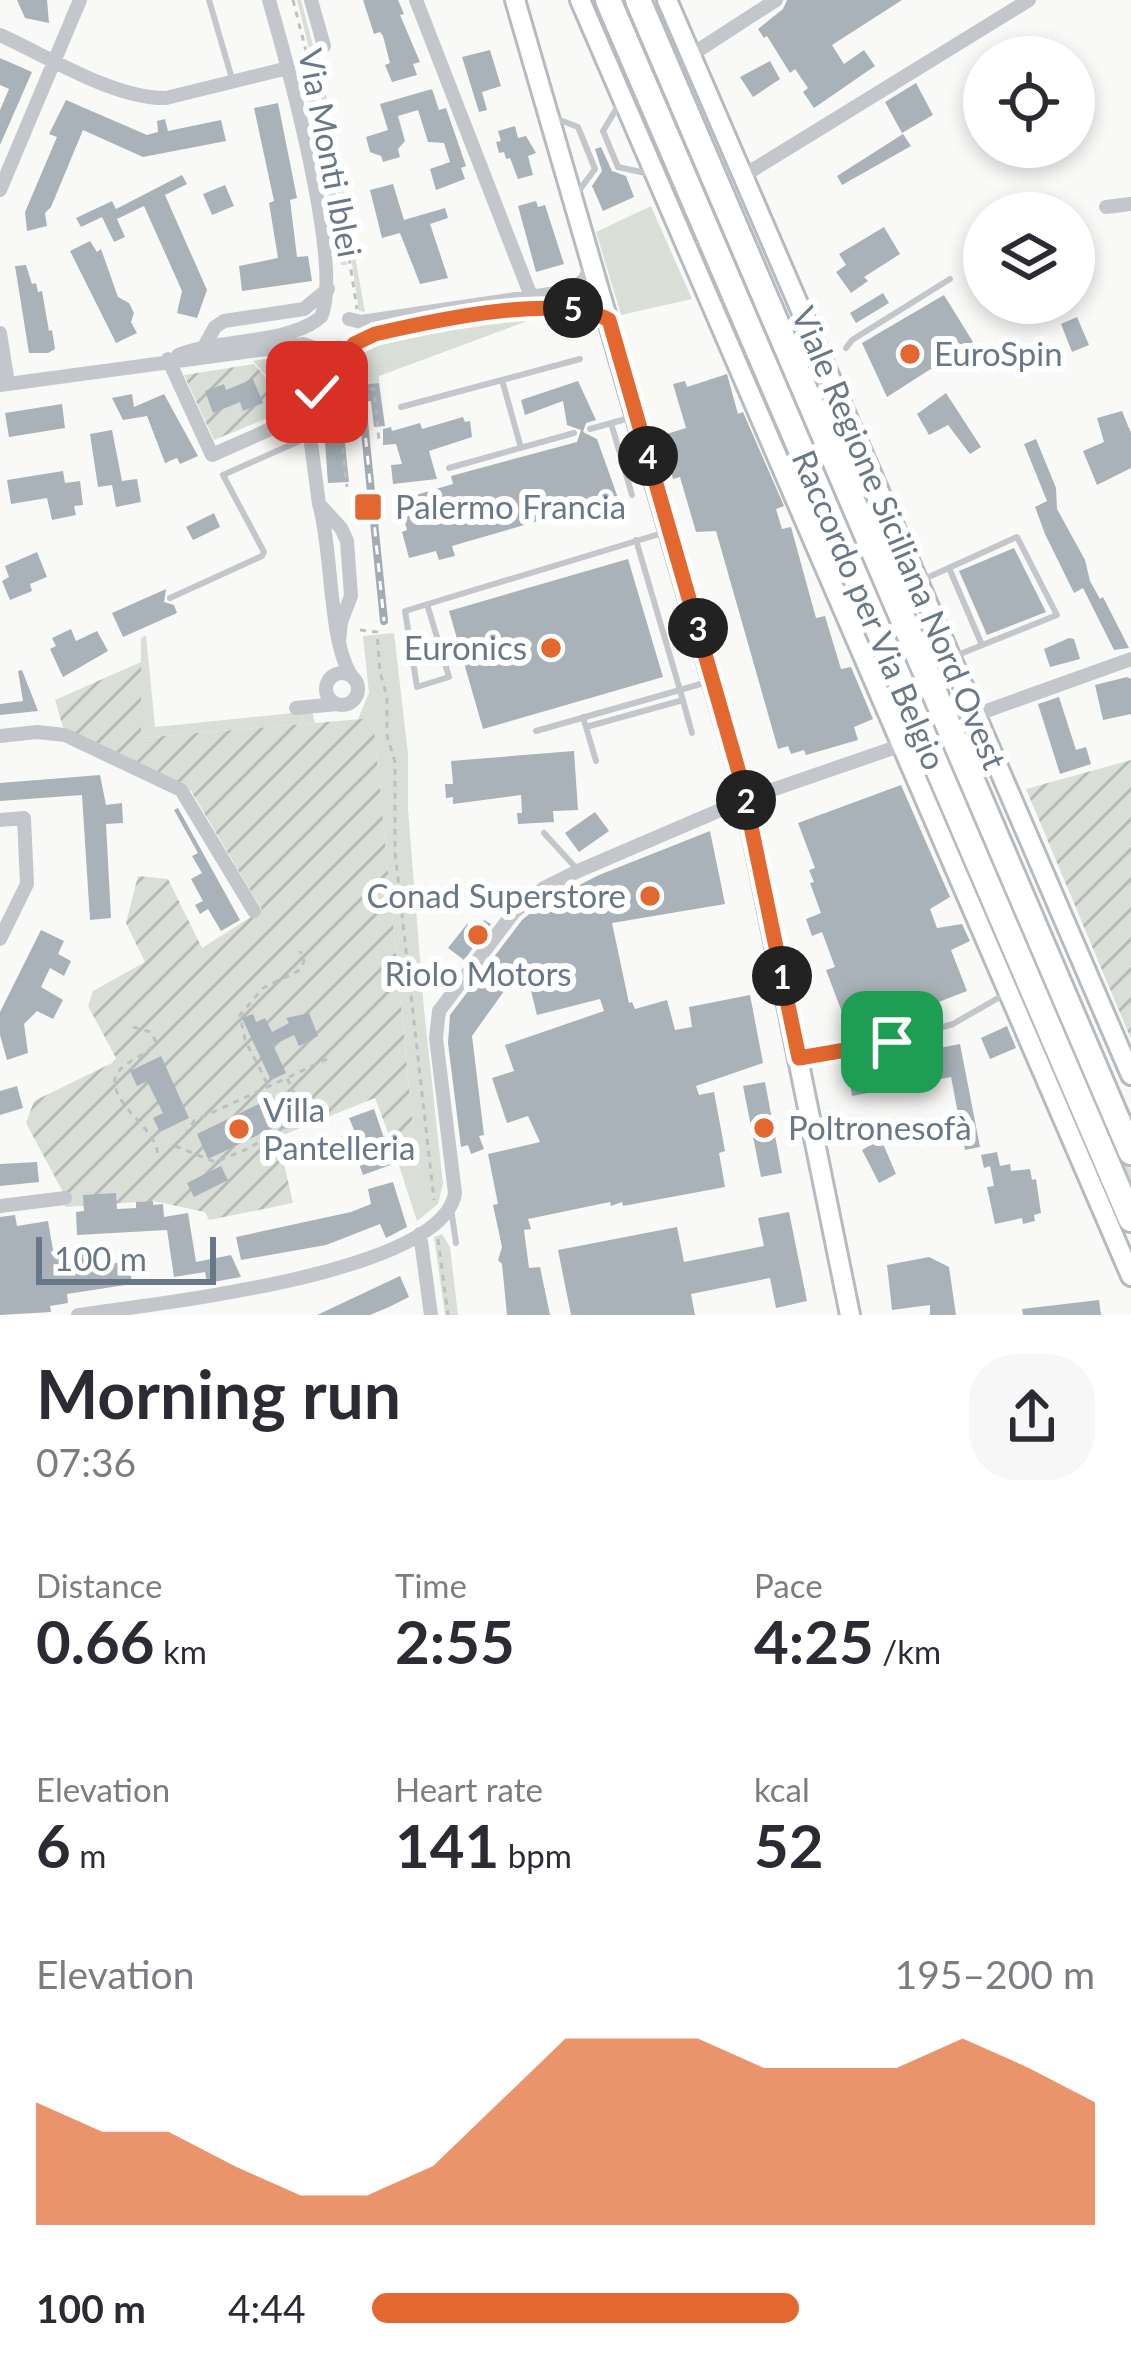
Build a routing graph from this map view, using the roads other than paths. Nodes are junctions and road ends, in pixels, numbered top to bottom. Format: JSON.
{"nodes":[{"id":1,"x":80,"y":0,"type":"edge"},
{"id":2,"x":209,"y":0,"type":"edge"},
{"id":3,"x":268,"y":0,"type":"edge"},
{"id":4,"x":311,"y":0,"type":"edge"},
{"id":5,"x":416,"y":0,"type":"edge"},
{"id":6,"x":515,"y":0,"type":"edge"},
{"id":7,"x":580,"y":0,"type":"edge"},
{"id":8,"x":608,"y":0,"type":"edge"},
{"id":9,"x":638,"y":0,"type":"edge"},
{"id":10,"x":667,"y":0,"type":"edge"},
{"id":11,"x":776,"y":0,"type":"edge"},
{"id":12,"x":1029,"y":0,"type":"edge"},
{"id":13,"x":0,"y":34,"type":"edge"},
{"id":14,"x":324,"y":46,"type":"dead end"},
{"id":15,"x":691,"y":56,"type":"junction"},
{"id":16,"x":57,"y":61,"type":"junction"},
{"id":17,"x":288,"y":68,"type":"junction"},
{"id":18,"x":233,"y":82,"type":"junction"},
{"id":19,"x":623,"y":98,"type":"junction"},
{"id":20,"x":549,"y":116,"type":"junction"},
{"id":21,"x":657,"y":176,"type":"junction"},
{"id":22,"x":742,"y":176,"type":"junction"},
{"id":23,"x":0,"y":190,"type":"edge"},
{"id":24,"x":573,"y":198,"type":"junction"},
{"id":25,"x":1131,"y":204,"type":"edge"},
{"id":26,"x":1106,"y":207,"type":"dead end"},
{"id":27,"x":592,"y":261,"type":"junction"},
{"id":28,"x":950,"y":278,"type":"dead end"},
{"id":29,"x":328,"y":289,"type":"junction"},
{"id":30,"x":529,"y":289,"type":"junction"},
{"id":31,"x":569,"y":291,"type":"junction"},
{"id":32,"x":601,"y":292,"type":"junction"},
{"id":33,"x":572,"y":308,"type":"junction"},
{"id":34,"x":353,"y":315,"type":"junction"},
{"id":35,"x":319,"y":319,"type":"junction"},
{"id":36,"x":609,"y":320,"type":"junction"},
{"id":37,"x":0,"y":333,"type":"edge"},
{"id":38,"x":205,"y":345,"type":"junction"},
{"id":39,"x":351,"y":347,"type":"junction"},
{"id":40,"x":846,"y":348,"type":"dead end"},
{"id":41,"x":317,"y":349,"type":"junction"},
{"id":42,"x":168,"y":359,"type":"junction"},
{"id":43,"x":580,"y":359,"type":"dead end"},
{"id":44,"x":502,"y":380,"type":"junction"},
{"id":45,"x":4,"y":384,"type":"edge"},
{"id":46,"x":314,"y":399,"type":"junction"},
{"id":47,"x":401,"y":407,"type":"dead end"},
{"id":48,"x":636,"y":416,"type":"junction"},
{"id":49,"x":611,"y":423,"type":"junction"},
{"id":50,"x":590,"y":429,"type":"dead end"},
{"id":51,"x":574,"y":433,"type":"dead end"},
{"id":52,"x":317,"y":439,"type":"junction"},
{"id":53,"x":521,"y":448,"type":"junction"},
{"id":54,"x":449,"y":468,"type":"dead end"},
{"id":55,"x":632,"y":495,"type":"dead end"},
{"id":56,"x":670,"y":531,"type":"junction"},
{"id":57,"x":637,"y":540,"type":"junction"},
{"id":58,"x":949,"y":568,"type":"junction"},
{"id":59,"x":919,"y":581,"type":"junction"},
{"id":60,"x":170,"y":598,"type":"dead end"},
{"id":61,"x":428,"y":604,"type":"junction"},
{"id":62,"x":982,"y":645,"type":"junction"},
{"id":63,"x":340,"y":648,"type":"junction"},
{"id":64,"x":951,"y":658,"type":"junction"},
{"id":65,"x":1131,"y":659,"type":"edge"},
{"id":66,"x":331,"y":677,"type":"junction"},
{"id":67,"x":354,"y":679,"type":"junction"},
{"id":68,"x":713,"y":680,"type":"junction"},
{"id":69,"x":680,"y":690,"type":"junction"},
{"id":70,"x":332,"y":699,"type":"junction"},
{"id":71,"x":682,"y":700,"type":"junction"},
{"id":72,"x":303,"y":707,"type":"dead end"},
{"id":73,"x":583,"y":717,"type":"junction"},
{"id":74,"x":969,"y":718,"type":"junction"},
{"id":75,"x":586,"y":727,"type":"junction"},
{"id":76,"x":536,"y":731,"type":"dead end"},
{"id":77,"x":692,"y":733,"type":"dead end"},
{"id":78,"x":0,"y":736,"type":"edge"},
{"id":79,"x":907,"y":743,"type":"junction"},
{"id":80,"x":596,"y":761,"type":"dead end"},
{"id":81,"x":746,"y":799,"type":"junction"},
{"id":82,"x":0,"y":820,"type":"edge"},
{"id":83,"x":544,"y":832,"type":"dead end"},
{"id":84,"x":578,"y":871,"type":"junction"},
{"id":85,"x":254,"y":910,"type":"dead end"},
{"id":86,"x":0,"y":939,"type":"edge"},
{"id":87,"x":1009,"y":993,"type":"junction"},
{"id":88,"x":799,"y":1058,"type":"junction"},
{"id":89,"x":1131,"y":1075,"type":"edge"},
{"id":90,"x":1131,"y":1152,"type":"edge"},
{"id":91,"x":64,"y":1198,"type":"dead end"},
{"id":92,"x":0,"y":1206,"type":"edge"},
{"id":93,"x":451,"y":1208,"type":"junction"},
{"id":94,"x":1131,"y":1219,"type":"edge"},
{"id":95,"x":419,"y":1234,"type":"junction"},
{"id":96,"x":456,"y":1243,"type":"dead end"},
{"id":97,"x":1131,"y":1276,"type":"edge"},
{"id":98,"x":78,"y":1315,"type":"edge"},
{"id":99,"x":431,"y":1315,"type":"edge"},
{"id":100,"x":850,"y":1315,"type":"edge"}],
"edges":[{"from":1,"to":16,"type":"street"},
{"from":2,"to":18,"type":"lane"},
{"from":3,"to":17,"type":"street","name":"Via Monti Iblei"},
{"from":4,"to":14,"type":"street"},
{"from":5,"to":30,"type":"street"},
{"from":6,"to":20,"type":"street"},
{"from":7,"to":19,"type":"street"},
{"from":8,"to":94,"type":"highway","name":"Raccordo per Via Belgio"},
{"from":9,"to":90,"type":"highway","name":"Raccordo per Via Belgio"},
{"from":10,"to":15,"type":"street","name":"Viale Regione Siciliana Nord Ovest"},
{"from":11,"to":15,"type":"street"},
{"from":12,"to":22,"type":"street"},
{"from":13,"to":16,"type":"street"},
{"from":15,"to":22,"type":"street","name":"Viale Regione Siciliana Nord Ovest"},
{"from":16,"to":18,"type":"street"},
{"from":16,"to":23,"type":"street"},
{"from":17,"to":18,"type":"street"},
{"from":17,"to":29,"type":"street","name":"Via Monti Iblei"},
{"from":19,"to":21,"type":"street"},
{"from":19,"to":21,"type":"lane"},
{"from":20,"to":24,"type":"street"},
{"from":20,"to":24,"type":"lane"},
{"from":21,"to":79,"type":"street"},
{"from":22,"to":59,"type":"street","name":"Viale Regione Siciliana Nord Ovest"},
{"from":24,"to":27,"type":"street"},
{"from":25,"to":26,"type":"street"},
{"from":27,"to":31,"type":"street"},
{"from":27,"to":32,"type":"street"},
{"from":28,"to":40,"type":"lane"},
{"from":29,"to":35,"type":"street","name":"Via Monti Iblei"},
{"from":29,"to":38,"type":"street"},
{"from":30,"to":31,"type":"street"},
{"from":30,"to":34,"type":"street"},
{"from":31,"to":32,"type":"street"},
{"from":32,"to":33,"type":"street"},
{"from":32,"to":36,"type":"street"},
{"from":33,"to":36,"type":"street"},
{"from":33,"to":39,"type":"street"},
{"from":34,"to":35,"type":"street"},
{"from":34,"to":39,"type":"street"},
{"from":35,"to":38,"type":"street"},
{"from":35,"to":41,"type":"street"},
{"from":36,"to":48,"type":"street"},
{"from":37,"to":45,"type":"street"},
{"from":38,"to":42,"type":"street"},
{"from":39,"to":41,"type":"street"},
{"from":39,"to":46,"type":"street"},
{"from":41,"to":42,"type":"street"},
{"from":41,"to":46,"type":"street"},
{"from":42,"to":45,"type":"street"},
{"from":42,"to":46,"type":"street"},
{"from":43,"to":44,"type":"lane"},
{"from":44,"to":47,"type":"lane"},
{"from":44,"to":53,"type":"lane"},
{"from":46,"to":52,"type":"street"},
{"from":48,"to":49,"type":"lane"},
{"from":48,"to":56,"type":"street"},
{"from":49,"to":50,"type":"lane"},
{"from":49,"to":55,"type":"lane"},
{"from":51,"to":53,"type":"lane"},
{"from":52,"to":60,"type":"lane"},
{"from":52,"to":63,"type":"street"},
{"from":53,"to":54,"type":"lane"},
{"from":56,"to":57,"type":"lane"},
{"from":56,"to":68,"type":"street"},
{"from":57,"to":61,"type":"lane"},
{"from":57,"to":69,"type":"lane"},
{"from":58,"to":59,"type":"lane"},
{"from":58,"to":62,"type":"lane"},
{"from":58,"to":62,"type":"lane"},
{"from":59,"to":64,"type":"street","name":"Viale Regione Siciliana Nord Ovest"},
{"from":61,"to":61,"type":"lane"},
{"from":62,"to":64,"type":"lane"},
{"from":63,"to":66,"type":"street"},
{"from":63,"to":67,"type":"street"},
{"from":64,"to":74,"type":"street","name":"Viale Regione Siciliana Nord Ovest"},
{"from":65,"to":74,"type":"street"},
{"from":66,"to":67,"type":"street"},
{"from":66,"to":70,"type":"street"},
{"from":67,"to":70,"type":"street"},
{"from":68,"to":69,"type":"lane"},
{"from":68,"to":81,"type":"street"},
{"from":69,"to":71,"type":"lane"},
{"from":69,"to":73,"type":"lane"},
{"from":70,"to":72,"type":"street"},
{"from":71,"to":75,"type":"lane"},
{"from":71,"to":77,"type":"lane"},
{"from":73,"to":75,"type":"lane"},
{"from":73,"to":76,"type":"lane"},
{"from":74,"to":89,"type":"street","name":"Viale Regione Siciliana Nord Ovest"},
{"from":75,"to":80,"type":"lane"},
{"from":78,"to":85,"type":"street"},
{"from":79,"to":81,"type":"street"},
{"from":79,"to":87,"type":"street"},
{"from":81,"to":84,"type":"street"},
{"from":81,"to":88,"type":"street"},
{"from":82,"to":86,"type":"street"},
{"from":83,"to":84,"type":"lane"},
{"from":84,"to":93,"type":"street"},
{"from":87,"to":88,"type":"lane"},
{"from":87,"to":97,"type":"street"},
{"from":88,"to":100,"type":"street"},
{"from":91,"to":92,"type":"street"},
{"from":93,"to":95,"type":"street"},
{"from":93,"to":96,"type":"lane"},
{"from":95,"to":98,"type":"street"},
{"from":95,"to":99,"type":"street"}]}
